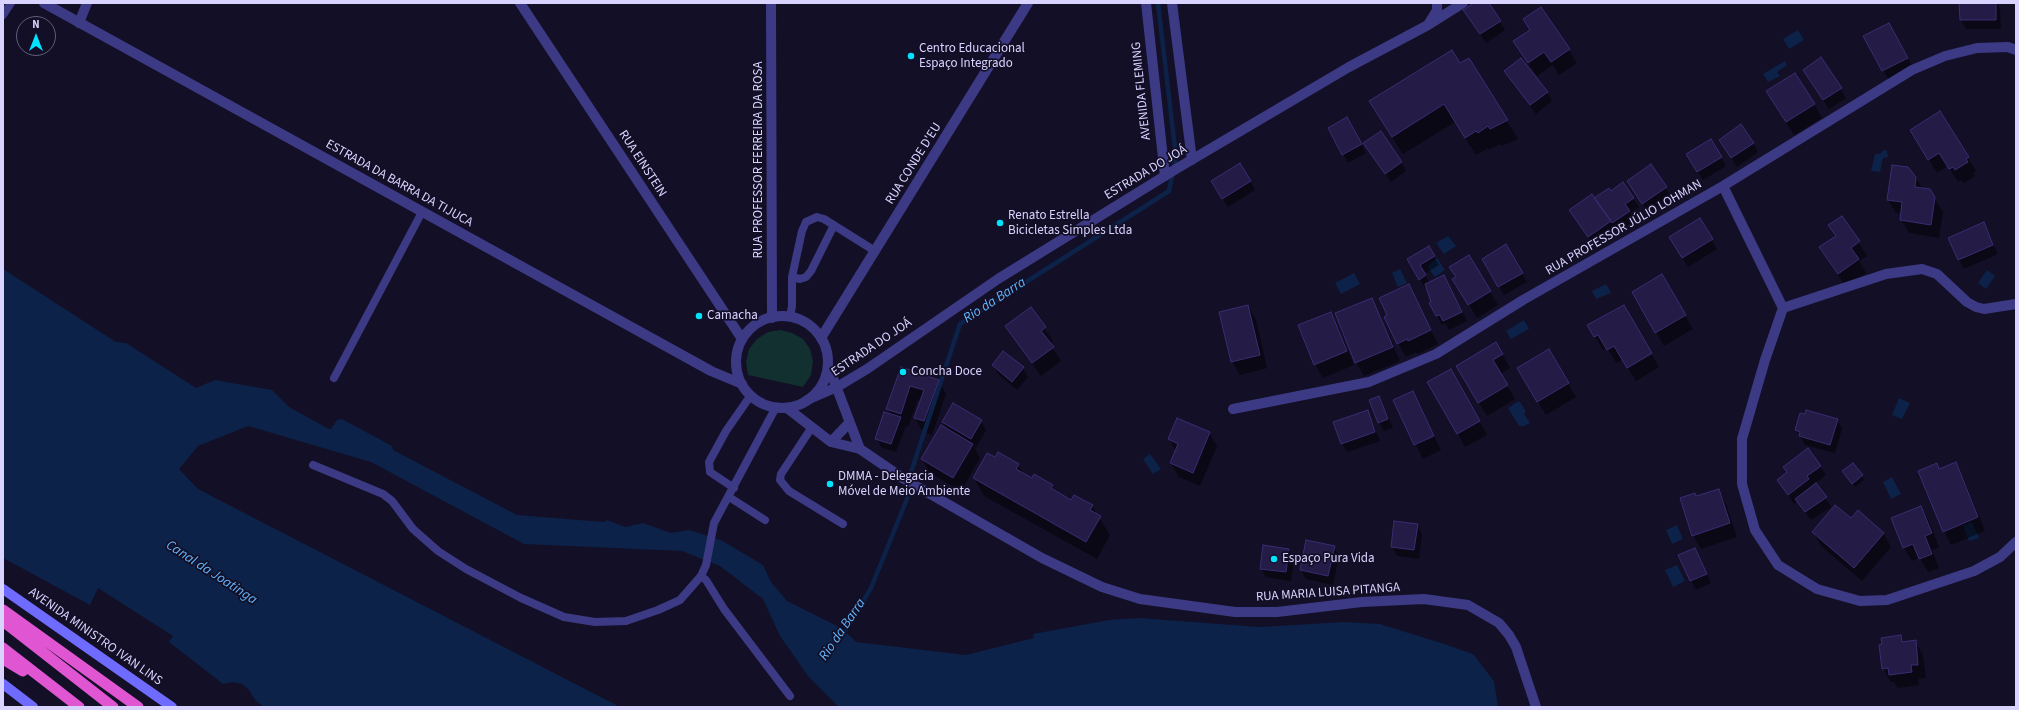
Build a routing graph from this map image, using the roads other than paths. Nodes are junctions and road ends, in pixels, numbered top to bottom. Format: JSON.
{"nodes":[{"id":1,"x":11,"y":3,"type":"edge"},
{"id":2,"x":44,"y":3,"type":"edge"},
{"id":3,"x":87,"y":3,"type":"edge"},
{"id":4,"x":520,"y":3,"type":"edge"},
{"id":5,"x":771,"y":3,"type":"edge"},
{"id":6,"x":1028,"y":3,"type":"edge"},
{"id":7,"x":1146,"y":3,"type":"edge"},
{"id":8,"x":1172,"y":3,"type":"edge"},
{"id":9,"x":1437,"y":3,"type":"edge"},
{"id":10,"x":1463,"y":3,"type":"edge"},
{"id":11,"x":3,"y":15,"type":"edge"},
{"id":12,"x":79,"y":22,"type":"junction"},
{"id":13,"x":1428,"y":25,"type":"junction"},
{"id":14,"x":2016,"y":50,"type":"edge"},
{"id":15,"x":1190,"y":161,"type":"junction"},
{"id":16,"x":1167,"y":175,"type":"junction"},
{"id":17,"x":1723,"y":186,"type":"junction"},
{"id":18,"x":422,"y":212,"type":"junction"},
{"id":19,"x":834,"y":225,"type":"junction"},
{"id":20,"x":875,"y":251,"type":"junction"},
{"id":21,"x":792,"y":276,"type":"junction"},
{"id":22,"x":2016,"y":304,"type":"edge"},
{"id":23,"x":1783,"y":308,"type":"junction"},
{"id":24,"x":790,"y":317,"type":"junction"},
{"id":25,"x":772,"y":318,"type":"junction"},
{"id":26,"x":821,"y":338,"type":"junction"},
{"id":27,"x":742,"y":339,"type":"junction"},
{"id":28,"x":828,"y":364,"type":"junction"},
{"id":29,"x":334,"y":378,"type":"dead end"},
{"id":30,"x":742,"y":384,"type":"junction"},
{"id":31,"x":837,"y":387,"type":"junction"},
{"id":32,"x":751,"y":395,"type":"junction"},
{"id":33,"x":807,"y":400,"type":"junction"},
{"id":34,"x":776,"y":407,"type":"junction"},
{"id":35,"x":787,"y":408,"type":"junction"},
{"id":36,"x":1233,"y":409,"type":"dead end"},
{"id":37,"x":849,"y":423,"type":"junction"},
{"id":38,"x":812,"y":427,"type":"junction"},
{"id":39,"x":831,"y":442,"type":"junction"},
{"id":40,"x":860,"y":449,"type":"junction"},
{"id":41,"x":313,"y":465,"type":"dead end"},
{"id":42,"x":734,"y":488,"type":"junction"},
{"id":43,"x":729,"y":497,"type":"junction"},
{"id":44,"x":765,"y":520,"type":"dead end"},
{"id":45,"x":843,"y":524,"type":"dead end"},
{"id":46,"x":2016,"y":542,"type":"edge"},
{"id":47,"x":701,"y":576,"type":"junction"},
{"id":48,"x":3,"y":589,"type":"edge"},
{"id":49,"x":3,"y":610,"type":"edge"},
{"id":50,"x":3,"y":621,"type":"edge"},
{"id":51,"x":3,"y":648,"type":"edge"},
{"id":52,"x":3,"y":659,"type":"edge"},
{"id":53,"x":3,"y":684,"type":"edge"},
{"id":54,"x":62,"y":695,"type":"junction"},
{"id":55,"x":790,"y":696,"type":"dead end"},
{"id":56,"x":77,"y":706,"type":"edge"},
{"id":57,"x":33,"y":707,"type":"edge"},
{"id":58,"x":113,"y":707,"type":"edge"},
{"id":59,"x":138,"y":707,"type":"edge"},
{"id":60,"x":172,"y":707,"type":"edge"},
{"id":61,"x":1536,"y":707,"type":"edge"}],
"edges":[{"from":1,"to":11,"type":"lane"},
{"from":2,"to":12,"type":"street","name":"ESTRADA DA BARRA DA TIJUCA"},
{"from":3,"to":12,"type":"street"},
{"from":4,"to":27,"type":"street","name":"RUA EINSTEIN"},
{"from":5,"to":25,"type":"street","name":"RUA PROFESSOR FERREIRA DA ROSA"},
{"from":6,"to":20,"type":"street","name":"RUA CONDE D'EU"},
{"from":7,"to":16,"type":"street","name":"AVENIDA FLEMING"},
{"from":8,"to":15,"type":"street"},
{"from":9,"to":13,"type":"street"},
{"from":10,"to":13,"type":"street","name":"ESTRADA DO JOÁ"},
{"from":12,"to":18,"type":"street","name":"ESTRADA DA BARRA DA TIJUCA"},
{"from":13,"to":15,"type":"street","name":"ESTRADA DO JOÁ"},
{"from":14,"to":17,"type":"street","name":"RUA PROFESSOR JÚLIO LOHMAN"},
{"from":15,"to":16,"type":"street","name":"ESTRADA DO JOÁ"},
{"from":16,"to":31,"type":"street","name":"ESTRADA DO JOÁ"},
{"from":17,"to":23,"type":"street"},
{"from":17,"to":36,"type":"street","name":"RUA PROFESSOR JÚLIO LOHMAN"},
{"from":18,"to":29,"type":"lane"},
{"from":18,"to":30,"type":"street","name":"ESTRADA DA BARRA DA TIJUCA"},
{"from":19,"to":20,"type":"lane"},
{"from":19,"to":21,"type":"lane"},
{"from":19,"to":21,"type":"lane"},
{"from":20,"to":26,"type":"street","name":"RUA CONDE D'EU"},
{"from":21,"to":24,"type":"lane"},
{"from":22,"to":23,"type":"street"},
{"from":23,"to":46,"type":"street"},
{"from":24,"to":25,"type":"street"},
{"from":24,"to":26,"type":"street"},
{"from":25,"to":27,"type":"street"},
{"from":26,"to":28,"type":"street"},
{"from":27,"to":30,"type":"street"},
{"from":28,"to":31,"type":"street"},
{"from":28,"to":33,"type":"street"},
{"from":30,"to":32,"type":"street"},
{"from":31,"to":33,"type":"street","name":"ESTRADA DO JOÁ"},
{"from":31,"to":37,"type":"street"},
{"from":32,"to":34,"type":"street"},
{"from":32,"to":42,"type":"lane"},
{"from":33,"to":35,"type":"street"},
{"from":34,"to":35,"type":"street"},
{"from":34,"to":42,"type":"lane"},
{"from":35,"to":38,"type":"street","name":"RUA MARIA LUISA PITANGA"},
{"from":37,"to":39,"type":"street"},
{"from":37,"to":40,"type":"street"},
{"from":38,"to":39,"type":"street","name":"RUA MARIA LUISA PITANGA"},
{"from":38,"to":45,"type":"lane"},
{"from":39,"to":40,"type":"street","name":"RUA MARIA LUISA PITANGA"},
{"from":40,"to":61,"type":"street","name":"RUA MARIA LUISA PITANGA"},
{"from":41,"to":47,"type":"lane"},
{"from":42,"to":43,"type":"lane"},
{"from":43,"to":44,"type":"lane"},
{"from":43,"to":47,"type":"lane"},
{"from":47,"to":55,"type":"lane"},
{"from":48,"to":60,"type":"main road","name":"AVENIDA MINISTRO IVAN LINS"},
{"from":49,"to":59,"type":"highway"},
{"from":50,"to":58,"type":"highway"},
{"from":51,"to":54,"type":"highway"},
{"from":52,"to":54,"type":"highway"},
{"from":53,"to":57,"type":"main road"},
{"from":54,"to":56,"type":"highway"}]}
